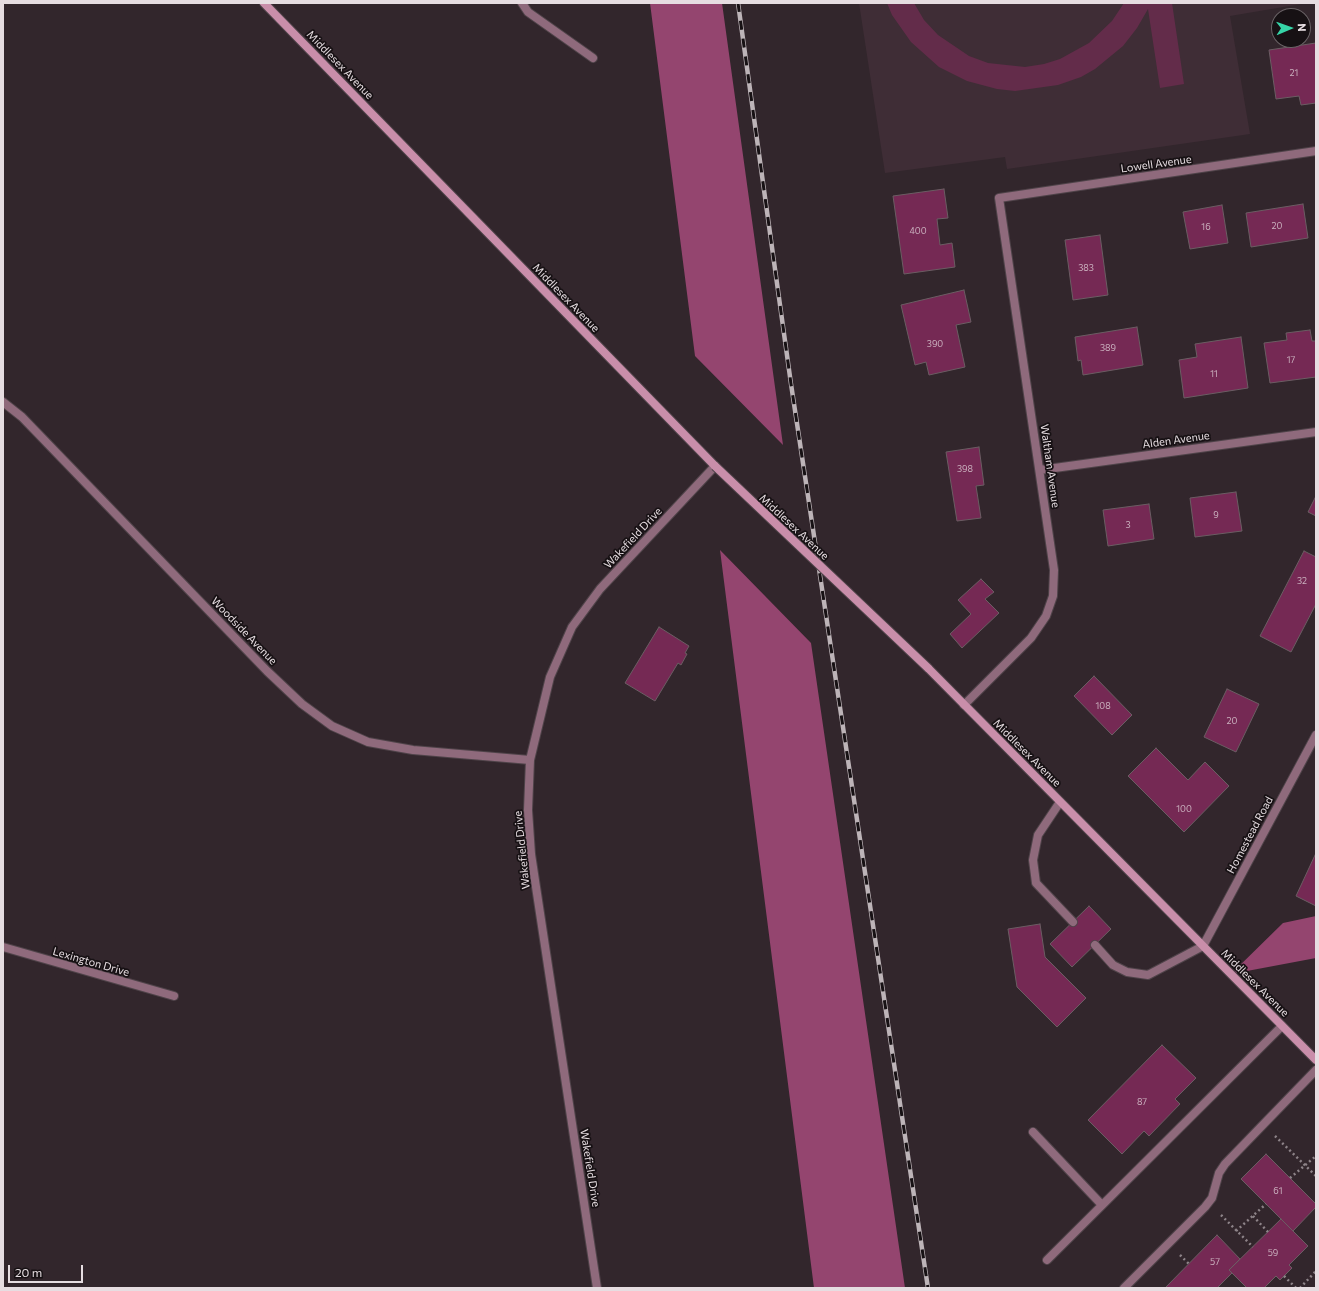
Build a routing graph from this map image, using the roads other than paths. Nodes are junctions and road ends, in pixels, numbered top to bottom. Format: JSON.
{"nodes":[{"id":1,"x":264,"y":3,"type":"edge"},
{"id":2,"x":522,"y":3,"type":"edge"},
{"id":3,"x":593,"y":58,"type":"dead end"},
{"id":4,"x":1316,"y":151,"type":"edge"},
{"id":5,"x":999,"y":198,"type":"joint"},
{"id":6,"x":3,"y":402,"type":"edge"},
{"id":7,"x":1316,"y":432,"type":"edge"},
{"id":8,"x":715,"y":466,"type":"junction"},
{"id":9,"x":1040,"y":470,"type":"junction"},
{"id":10,"x":964,"y":705,"type":"junction"},
{"id":11,"x":1316,"y":735,"type":"edge"},
{"id":12,"x":530,"y":760,"type":"junction"},
{"id":13,"x":1060,"y":802,"type":"junction"},
{"id":14,"x":1072,"y":922,"type":"dead end"},
{"id":15,"x":1095,"y":945,"type":"dead end"},
{"id":16,"x":1203,"y":946,"type":"junction"},
{"id":17,"x":3,"y":947,"type":"edge"},
{"id":18,"x":174,"y":996,"type":"dead end"},
{"id":19,"x":1282,"y":1026,"type":"junction"},
{"id":20,"x":1316,"y":1060,"type":"edge"},
{"id":21,"x":1316,"y":1070,"type":"edge"},
{"id":22,"x":1033,"y":1132,"type":"dead end"},
{"id":23,"x":1102,"y":1205,"type":"junction"},
{"id":24,"x":1047,"y":1260,"type":"dead end"},
{"id":25,"x":597,"y":1288,"type":"edge"},
{"id":26,"x":1124,"y":1288,"type":"edge"}],
"edges":[{"from":1,"to":8,"type":"main road","name":"Middlesex Avenue"},
{"from":2,"to":3,"type":"street"},
{"from":4,"to":5,"type":"street","name":"Lowell Avenue"},
{"from":5,"to":9,"type":"street","name":"Waltham Avenue"},
{"from":6,"to":12,"type":"street","name":"Woodside Avenue"},
{"from":7,"to":9,"type":"street","name":"Alden Avenue"},
{"from":8,"to":10,"type":"main road","name":"Middlesex Avenue","bridge":true},
{"from":8,"to":12,"type":"street","name":"Wakefield Drive"},
{"from":9,"to":10,"type":"street","name":"Waltham Avenue"},
{"from":10,"to":13,"type":"main road","name":"Middlesex Avenue"},
{"from":11,"to":16,"type":"street","name":"Homestead Road"},
{"from":12,"to":25,"type":"street","name":"Wakefield Drive"},
{"from":13,"to":14,"type":"street"},
{"from":13,"to":16,"type":"main road","name":"Middlesex Avenue"},
{"from":15,"to":16,"type":"street"},
{"from":16,"to":19,"type":"main road","name":"Middlesex Avenue"},
{"from":17,"to":18,"type":"street","name":"Lexington Drive"},
{"from":19,"to":20,"type":"main road","name":"Middlesex Avenue"},
{"from":19,"to":23,"type":"street"},
{"from":21,"to":26,"type":"street"},
{"from":22,"to":23,"type":"street"},
{"from":23,"to":24,"type":"street"}]}
